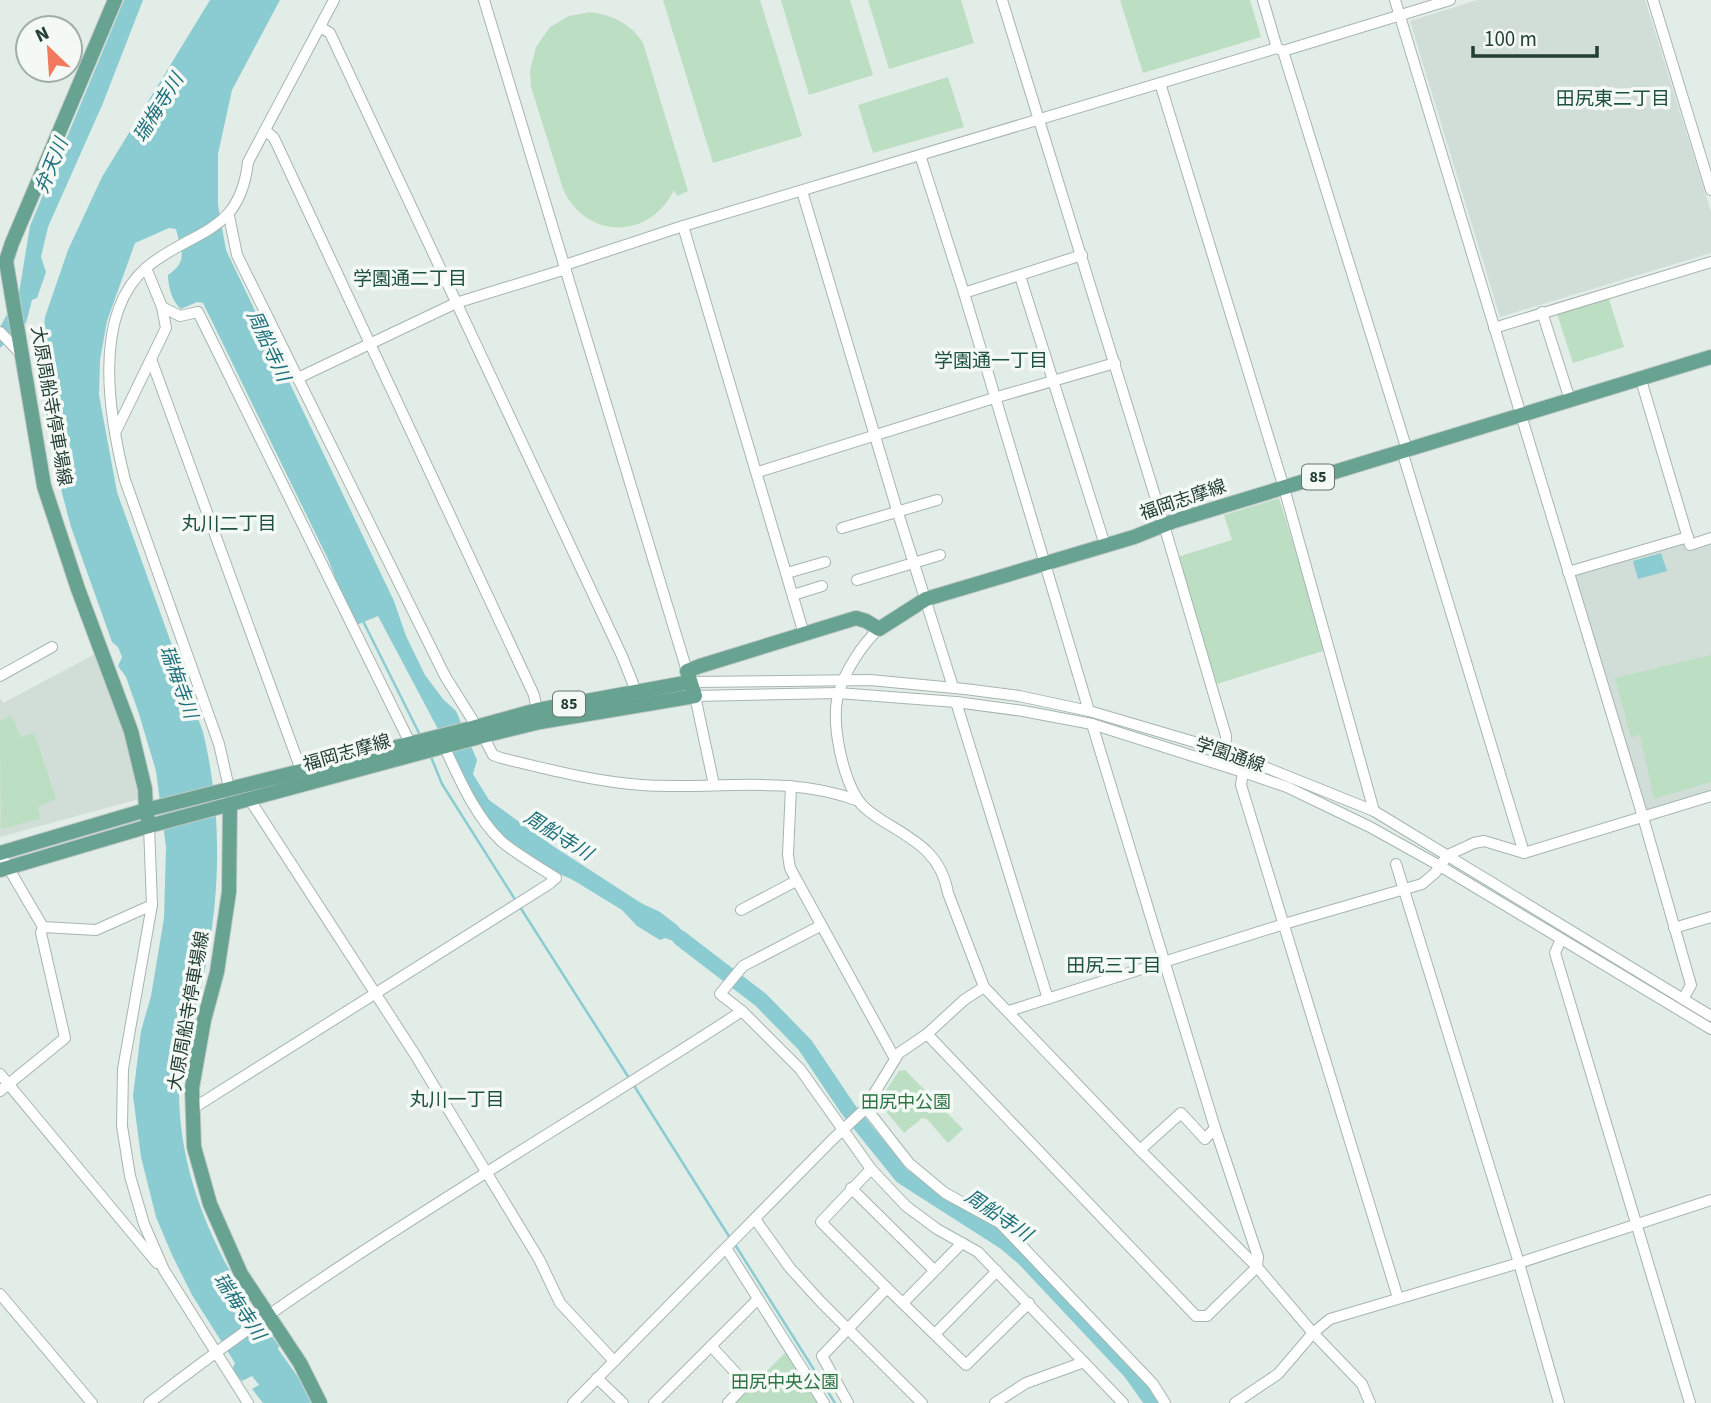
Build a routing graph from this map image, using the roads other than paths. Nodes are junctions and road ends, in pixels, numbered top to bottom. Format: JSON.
{"nodes":[{"id":1,"x":115,"y":0,"type":"edge"},
{"id":2,"x":334,"y":0,"type":"edge"},
{"id":3,"x":484,"y":0,"type":"edge"},
{"id":4,"x":1002,"y":0,"type":"edge"},
{"id":5,"x":1263,"y":0,"type":"edge"},
{"id":6,"x":1395,"y":0,"type":"edge"},
{"id":7,"x":1450,"y":0,"type":"edge"},
{"id":8,"x":1653,"y":0,"type":"edge"},
{"id":9,"x":1400,"y":15,"type":"junction"},
{"id":10,"x":320,"y":27,"type":"junction"},
{"id":11,"x":1280,"y":49,"type":"junction"},
{"id":12,"x":1160,"y":83,"type":"junction"},
{"id":13,"x":1039,"y":119,"type":"junction"},
{"id":14,"x":265,"y":130,"type":"junction"},
{"id":15,"x":920,"y":155,"type":"junction"},
{"id":16,"x":1711,"y":190,"type":"edge"},
{"id":17,"x":802,"y":191,"type":"junction"},
{"id":18,"x":229,"y":216,"type":"junction"},
{"id":19,"x":683,"y":226,"type":"junction"},
{"id":20,"x":1082,"y":255,"type":"junction"},
{"id":21,"x":1711,"y":262,"type":"edge"},
{"id":22,"x":565,"y":267,"type":"junction"},
{"id":23,"x":146,"y":268,"type":"junction"},
{"id":24,"x":4,"y":270,"type":"edge"},
{"id":25,"x":1020,"y":276,"type":"junction"},
{"id":26,"x":964,"y":293,"type":"junction"},
{"id":27,"x":456,"y":303,"type":"junction"},
{"id":28,"x":162,"y":307,"type":"junction"},
{"id":29,"x":1542,"y":313,"type":"junction"},
{"id":30,"x":1494,"y":328,"type":"junction"},
{"id":31,"x":0,"y":332,"type":"edge"},
{"id":32,"x":16,"y":344,"type":"junction"},
{"id":33,"x":370,"y":346,"type":"junction"},
{"id":34,"x":1711,"y":357,"type":"edge"},
{"id":35,"x":151,"y":359,"type":"junction"},
{"id":36,"x":1115,"y":363,"type":"junction"},
{"id":37,"x":298,"y":378,"type":"junction"},
{"id":38,"x":1641,"y":380,"type":"junction"},
{"id":39,"x":1055,"y":381,"type":"junction"},
{"id":40,"x":994,"y":398,"type":"junction"},
{"id":41,"x":1570,"y":400,"type":"junction"},
{"id":42,"x":1521,"y":415,"type":"junction"},
{"id":43,"x":114,"y":435,"type":"junction"},
{"id":44,"x":876,"y":435,"type":"junction"},
{"id":45,"x":1405,"y":451,"type":"junction"},
{"id":46,"x":758,"y":472,"type":"junction"},
{"id":47,"x":1284,"y":488,"type":"junction"},
{"id":48,"x":937,"y":500,"type":"dead end"},
{"id":49,"x":897,"y":510,"type":"junction"},
{"id":50,"x":1164,"y":525,"type":"junction"},
{"id":51,"x":842,"y":528,"type":"dead end"},
{"id":52,"x":1688,"y":537,"type":"junction"},
{"id":53,"x":1711,"y":538,"type":"edge"},
{"id":54,"x":1105,"y":545,"type":"junction"},
{"id":55,"x":940,"y":555,"type":"dead end"},
{"id":56,"x":825,"y":562,"type":"dead end"},
{"id":57,"x":1045,"y":562,"type":"junction"},
{"id":58,"x":913,"y":564,"type":"junction"},
{"id":59,"x":1568,"y":572,"type":"junction"},
{"id":60,"x":787,"y":573,"type":"junction"},
{"id":61,"x":858,"y":580,"type":"dead end"},
{"id":62,"x":822,"y":586,"type":"dead end"},
{"id":63,"x":793,"y":595,"type":"junction"},
{"id":64,"x":926,"y":599,"type":"junction"},
{"id":65,"x":879,"y":629,"type":"junction"},
{"id":66,"x":804,"y":634,"type":"junction"},
{"id":67,"x":52,"y":647,"type":"dead end"},
{"id":68,"x":0,"y":676,"type":"edge"},
{"id":69,"x":843,"y":681,"type":"junction"},
{"id":70,"x":691,"y":683,"type":"junction"},
{"id":71,"x":953,"y":687,"type":"junction"},
{"id":72,"x":636,"y":691,"type":"junction"},
{"id":73,"x":838,"y":693,"type":"junction"},
{"id":74,"x":956,"y":702,"type":"junction"},
{"id":75,"x":1088,"y":711,"type":"junction"},
{"id":76,"x":538,"y":716,"type":"junction"},
{"id":77,"x":1092,"y":724,"type":"junction"},
{"id":78,"x":477,"y":730,"type":"junction"},
{"id":79,"x":444,"y":746,"type":"junction"},
{"id":80,"x":413,"y":749,"type":"junction"},
{"id":81,"x":1225,"y":751,"type":"junction"},
{"id":82,"x":301,"y":770,"type":"junction"},
{"id":83,"x":1243,"y":772,"type":"junction"},
{"id":84,"x":714,"y":785,"type":"junction"},
{"id":85,"x":299,"y":786,"type":"junction"},
{"id":86,"x":791,"y":786,"type":"junction"},
{"id":87,"x":229,"y":788,"type":"junction"},
{"id":88,"x":1711,"y":796,"type":"edge"},
{"id":89,"x":250,"y":800,"type":"junction"},
{"id":90,"x":859,"y":801,"type":"junction"},
{"id":91,"x":230,"y":804,"type":"junction"},
{"id":92,"x":146,"y":810,"type":"junction"},
{"id":93,"x":1374,"y":811,"type":"junction"},
{"id":94,"x":1643,"y":817,"type":"junction"},
{"id":95,"x":149,"y":825,"type":"junction"},
{"id":96,"x":0,"y":853,"type":"edge"},
{"id":97,"x":1524,"y":853,"type":"junction"},
{"id":98,"x":1448,"y":855,"type":"junction"},
{"id":99,"x":1396,"y":864,"type":"dead end"},
{"id":100,"x":1440,"y":866,"type":"junction"},
{"id":101,"x":4,"y":869,"type":"edge"},
{"id":102,"x":796,"y":881,"type":"junction"},
{"id":103,"x":1404,"y":890,"type":"junction"},
{"id":104,"x":152,"y":905,"type":"junction"},
{"id":105,"x":741,"y":910,"type":"dead end"},
{"id":106,"x":1711,"y":917,"type":"edge"},
{"id":107,"x":1284,"y":924,"type":"junction"},
{"id":108,"x":820,"y":926,"type":"junction"},
{"id":109,"x":43,"y":927,"type":"junction"},
{"id":110,"x":1674,"y":928,"type":"junction"},
{"id":111,"x":1561,"y":939,"type":"junction"},
{"id":112,"x":1164,"y":961,"type":"junction"},
{"id":113,"x":985,"y":987,"type":"junction"},
{"id":114,"x":377,"y":995,"type":"junction"},
{"id":115,"x":1048,"y":999,"type":"junction"},
{"id":116,"x":1683,"y":999,"type":"junction"},
{"id":117,"x":742,"y":1011,"type":"junction"},
{"id":118,"x":1009,"y":1011,"type":"junction"},
{"id":119,"x":1711,"y":1016,"type":"edge"},
{"id":120,"x":1711,"y":1029,"type":"edge"},
{"id":121,"x":927,"y":1034,"type":"junction"},
{"id":122,"x":894,"y":1058,"type":"junction"},
{"id":123,"x":0,"y":1074,"type":"edge"},
{"id":124,"x":4,"y":1088,"type":"edge"},
{"id":125,"x":192,"y":1109,"type":"junction"},
{"id":126,"x":865,"y":1109,"type":"junction"},
{"id":127,"x":1215,"y":1128,"type":"junction"},
{"id":128,"x":844,"y":1129,"type":"junction"},
{"id":129,"x":1140,"y":1150,"type":"junction"},
{"id":130,"x":871,"y":1169,"type":"junction"},
{"id":131,"x":486,"y":1172,"type":"junction"},
{"id":132,"x":851,"y":1188,"type":"junction"},
{"id":133,"x":1711,"y":1200,"type":"edge"},
{"id":134,"x":755,"y":1219,"type":"junction"},
{"id":135,"x":1638,"y":1225,"type":"junction"},
{"id":136,"x":962,"y":1243,"type":"junction"},
{"id":137,"x":726,"y":1248,"type":"junction"},
{"id":138,"x":1520,"y":1263,"type":"junction"},
{"id":139,"x":1257,"y":1267,"type":"junction"},
{"id":140,"x":163,"y":1270,"type":"junction"},
{"id":141,"x":934,"y":1270,"type":"junction"},
{"id":142,"x":998,"y":1271,"type":"junction"},
{"id":143,"x":887,"y":1288,"type":"junction"},
{"id":144,"x":0,"y":1294,"type":"edge"},
{"id":145,"x":758,"y":1298,"type":"junction"},
{"id":146,"x":1398,"y":1298,"type":"junction"},
{"id":147,"x":904,"y":1303,"type":"junction"},
{"id":148,"x":1029,"y":1303,"type":"junction"},
{"id":149,"x":268,"y":1315,"type":"junction"},
{"id":150,"x":848,"y":1329,"type":"junction"},
{"id":151,"x":1313,"y":1332,"type":"junction"},
{"id":152,"x":935,"y":1334,"type":"junction"},
{"id":153,"x":711,"y":1346,"type":"junction"},
{"id":154,"x":216,"y":1350,"type":"junction"},
{"id":155,"x":614,"y":1361,"type":"junction"},
{"id":156,"x":1084,"y":1363,"type":"junction"},
{"id":157,"x":597,"y":1378,"type":"junction"},
{"id":158,"x":1121,"y":1402,"type":"edge"},
{"id":159,"x":92,"y":1403,"type":"edge"},
{"id":160,"x":149,"y":1403,"type":"edge"},
{"id":161,"x":248,"y":1403,"type":"edge"},
{"id":162,"x":320,"y":1403,"type":"edge"},
{"id":163,"x":573,"y":1403,"type":"edge"},
{"id":164,"x":623,"y":1403,"type":"edge"},
{"id":165,"x":654,"y":1403,"type":"edge"},
{"id":166,"x":728,"y":1403,"type":"edge"},
{"id":167,"x":824,"y":1403,"type":"edge"},
{"id":168,"x":849,"y":1403,"type":"edge"},
{"id":169,"x":922,"y":1403,"type":"edge"},
{"id":170,"x":995,"y":1403,"type":"edge"},
{"id":171,"x":1165,"y":1403,"type":"edge"},
{"id":172,"x":1236,"y":1403,"type":"edge"},
{"id":173,"x":1370,"y":1403,"type":"edge"},
{"id":174,"x":1559,"y":1403,"type":"edge"},
{"id":175,"x":1690,"y":1403,"type":"edge"}],
"edges":[{"from":1,"to":24,"type":"main road","name":"大原周船寺停車場線"},
{"from":2,"to":10,"type":"street"},
{"from":3,"to":22,"type":"street"},
{"from":4,"to":13,"type":"street"},
{"from":5,"to":11,"type":"street"},
{"from":6,"to":9,"type":"street"},
{"from":7,"to":9,"type":"street"},
{"from":8,"to":16,"type":"street"},
{"from":9,"to":11,"type":"street"},
{"from":9,"to":30,"type":"street"},
{"from":10,"to":14,"type":"street"},
{"from":10,"to":27,"type":"street"},
{"from":11,"to":12,"type":"street"},
{"from":11,"to":45,"type":"street"},
{"from":12,"to":13,"type":"street"},
{"from":12,"to":47,"type":"street"},
{"from":13,"to":15,"type":"street"},
{"from":13,"to":20,"type":"street"},
{"from":14,"to":18,"type":"street"},
{"from":14,"to":33,"type":"street"},
{"from":15,"to":17,"type":"street"},
{"from":15,"to":26,"type":"street"},
{"from":17,"to":19,"type":"street"},
{"from":17,"to":44,"type":"street"},
{"from":18,"to":23,"type":"street"},
{"from":18,"to":37,"type":"street"},
{"from":19,"to":22,"type":"street"},
{"from":19,"to":46,"type":"street"},
{"from":20,"to":25,"type":"street"},
{"from":20,"to":36,"type":"street"},
{"from":21,"to":29,"type":"street"},
{"from":22,"to":27,"type":"street"},
{"from":22,"to":70,"type":"street"},
{"from":23,"to":28,"type":"street"},
{"from":23,"to":43,"type":"street"},
{"from":24,"to":32,"type":"main road","name":"大原周船寺停車場線"},
{"from":25,"to":26,"type":"street"},
{"from":25,"to":39,"type":"street"},
{"from":26,"to":40,"type":"street"},
{"from":27,"to":33,"type":"street"},
{"from":27,"to":72,"type":"street"},
{"from":28,"to":35,"type":"street"},
{"from":28,"to":80,"type":"street"},
{"from":29,"to":30,"type":"street"},
{"from":29,"to":41,"type":"street"},
{"from":30,"to":42,"type":"street"},
{"from":31,"to":32,"type":"street"},
{"from":32,"to":92,"type":"main road","name":"大原周船寺停車場線"},
{"from":33,"to":37,"type":"street"},
{"from":33,"to":76,"type":"street"},
{"from":34,"to":38,"type":"main road","name":"福岡志摩線","number":"85"},
{"from":35,"to":43,"type":"street"},
{"from":35,"to":82,"type":"street"},
{"from":36,"to":39,"type":"street"},
{"from":36,"to":50,"type":"street"},
{"from":37,"to":78,"type":"street"},
{"from":38,"to":41,"type":"main road","name":"福岡志摩線","number":"85"},
{"from":38,"to":52,"type":"street"},
{"from":39,"to":40,"type":"street"},
{"from":39,"to":54,"type":"street"},
{"from":40,"to":44,"type":"street"},
{"from":40,"to":57,"type":"street"},
{"from":41,"to":42,"type":"main road","name":"福岡志摩線","number":"85"},
{"from":42,"to":45,"type":"main road","name":"福岡志摩線","number":"85"},
{"from":42,"to":59,"type":"street"},
{"from":43,"to":87,"type":"street"},
{"from":44,"to":46,"type":"street"},
{"from":44,"to":49,"type":"street"},
{"from":45,"to":47,"type":"main road","name":"福岡志摩線","number":"85"},
{"from":45,"to":97,"type":"street"},
{"from":46,"to":60,"type":"street"},
{"from":47,"to":50,"type":"main road","name":"福岡志摩線","number":"85"},
{"from":47,"to":93,"type":"street"},
{"from":48,"to":49,"type":"street"},
{"from":49,"to":51,"type":"street"},
{"from":49,"to":58,"type":"street"},
{"from":50,"to":54,"type":"main road","name":"福岡志摩線","number":"85"},
{"from":50,"to":81,"type":"street"},
{"from":52,"to":53,"type":"street"},
{"from":52,"to":59,"type":"street"},
{"from":54,"to":57,"type":"main road","name":"福岡志摩線","number":"85"},
{"from":55,"to":58,"type":"street"},
{"from":56,"to":60,"type":"street"},
{"from":57,"to":64,"type":"main road","name":"福岡志摩線","number":"85"},
{"from":57,"to":75,"type":"street"},
{"from":58,"to":61,"type":"street"},
{"from":58,"to":64,"type":"street"},
{"from":59,"to":94,"type":"street"},
{"from":60,"to":63,"type":"street"},
{"from":62,"to":63,"type":"street"},
{"from":63,"to":66,"type":"street"},
{"from":64,"to":65,"type":"main road","name":"福岡志摩線","number":"85"},
{"from":64,"to":71,"type":"street"},
{"from":65,"to":66,"type":"main road","name":"福岡志摩線","number":"85"},
{"from":65,"to":69,"type":"street"},
{"from":66,"to":70,"type":"main road","name":"福岡志摩線","number":"85"},
{"from":67,"to":68,"type":"street"},
{"from":69,"to":70,"type":"street","name":"学園通線"},
{"from":69,"to":71,"type":"street","name":"学園通線"},
{"from":69,"to":73,"type":"street"},
{"from":70,"to":72,"type":"main road","name":"福岡志摩線","number":"85"},
{"from":70,"to":73,"type":"street","name":"学園通線"},
{"from":70,"to":76,"type":"main road","name":"福岡志摩線","number":"85"},
{"from":70,"to":84,"type":"street"},
{"from":71,"to":75,"type":"street","name":"学園通線"},
{"from":72,"to":76,"type":"main road","name":"福岡志摩線","number":"85"},
{"from":73,"to":74,"type":"street","name":"学園通線"},
{"from":73,"to":90,"type":"street"},
{"from":74,"to":77,"type":"street","name":"学園通線"},
{"from":74,"to":115,"type":"street"},
{"from":75,"to":81,"type":"street","name":"学園通線"},
{"from":76,"to":78,"type":"main road","name":"福岡志摩線","number":"85"},
{"from":77,"to":83,"type":"street","name":"学園通線"},
{"from":77,"to":112,"type":"street"},
{"from":78,"to":79,"type":"main road","name":"福岡志摩線","number":"85"},
{"from":78,"to":80,"type":"main road","number":"85"},
{"from":78,"to":84,"type":"street"},
{"from":79,"to":80,"type":"main road","name":"福岡志摩線","number":"85"},
{"from":79,"to":114,"type":"street"},
{"from":80,"to":82,"type":"main road","name":"福岡志摩線","number":"85"},
{"from":80,"to":85,"type":"main road","name":"福岡志摩線","number":"85"},
{"from":81,"to":93,"type":"street","name":"学園通線"},
{"from":82,"to":85,"type":"street"},
{"from":82,"to":87,"type":"main road","name":"福岡志摩線","number":"85"},
{"from":83,"to":100,"type":"street","name":"学園通線"},
{"from":83,"to":107,"type":"street"},
{"from":84,"to":86,"type":"street"},
{"from":85,"to":89,"type":"main road","name":"福岡志摩線","number":"85"},
{"from":86,"to":90,"type":"street"},
{"from":86,"to":102,"type":"street"},
{"from":87,"to":92,"type":"main road","name":"福岡志摩線","number":"85"},
{"from":88,"to":94,"type":"street"},
{"from":89,"to":91,"type":"main road","name":"福岡志摩線","number":"85"},
{"from":89,"to":114,"type":"street"},
{"from":90,"to":113,"type":"street"},
{"from":91,"to":95,"type":"main road","name":"福岡志摩線","number":"85"},
{"from":91,"to":125,"type":"main road","name":"大原周船寺停車場線"},
{"from":92,"to":95,"type":"main road","name":"大原周船寺停車場線"},
{"from":92,"to":96,"type":"main road","name":"福岡志摩線","number":"85"},
{"from":93,"to":98,"type":"street","name":"学園通線"},
{"from":94,"to":97,"type":"street"},
{"from":94,"to":110,"type":"street"},
{"from":95,"to":101,"type":"main road","name":"福岡志摩線","number":"85"},
{"from":95,"to":104,"type":"street"},
{"from":96,"to":101,"type":"street"},
{"from":97,"to":98,"type":"street"},
{"from":98,"to":100,"type":"street"},
{"from":98,"to":116,"type":"street","name":"学園通線"},
{"from":99,"to":103,"type":"street"},
{"from":100,"to":103,"type":"street"},
{"from":100,"to":111,"type":"street","name":"学園通線"},
{"from":101,"to":109,"type":"street"},
{"from":102,"to":105,"type":"street"},
{"from":102,"to":108,"type":"street"},
{"from":103,"to":107,"type":"street"},
{"from":103,"to":138,"type":"street"},
{"from":104,"to":109,"type":"street"},
{"from":104,"to":140,"type":"street"},
{"from":106,"to":110,"type":"street"},
{"from":107,"to":112,"type":"street"},
{"from":107,"to":146,"type":"street"},
{"from":108,"to":117,"type":"street"},
{"from":108,"to":122,"type":"street"},
{"from":109,"to":124,"type":"street"},
{"from":110,"to":116,"type":"street"},
{"from":111,"to":120,"type":"street","name":"学園通線"},
{"from":111,"to":135,"type":"street"},
{"from":112,"to":115,"type":"street"},
{"from":112,"to":127,"type":"street"},
{"from":113,"to":118,"type":"street"},
{"from":113,"to":121,"type":"street"},
{"from":114,"to":125,"type":"street"},
{"from":114,"to":131,"type":"street"},
{"from":115,"to":118,"type":"street"},
{"from":116,"to":119,"type":"street","name":"学園通線"},
{"from":117,"to":128,"type":"street"},
{"from":117,"to":131,"type":"street"},
{"from":118,"to":129,"type":"street"},
{"from":121,"to":122,"type":"street"},
{"from":121,"to":139,"type":"street"},
{"from":122,"to":126,"type":"street"},
{"from":123,"to":124,"type":"street"},
{"from":124,"to":140,"type":"street"},
{"from":125,"to":149,"type":"main road","name":"大原周船寺停車場線"},
{"from":126,"to":128,"type":"street"},
{"from":126,"to":171,"type":"street"},
{"from":127,"to":129,"type":"street"},
{"from":127,"to":139,"type":"street"},
{"from":128,"to":130,"type":"street"},
{"from":128,"to":134,"type":"street"},
{"from":129,"to":139,"type":"street"},
{"from":130,"to":132,"type":"street"},
{"from":130,"to":136,"type":"street"},
{"from":131,"to":149,"type":"street"},
{"from":131,"to":155,"type":"street"},
{"from":132,"to":141,"type":"street"},
{"from":132,"to":143,"type":"street"},
{"from":133,"to":135,"type":"street"},
{"from":134,"to":137,"type":"street"},
{"from":134,"to":150,"type":"street"},
{"from":135,"to":138,"type":"street"},
{"from":135,"to":175,"type":"street"},
{"from":136,"to":141,"type":"street"},
{"from":136,"to":142,"type":"street"},
{"from":137,"to":145,"type":"street"},
{"from":137,"to":155,"type":"street"},
{"from":138,"to":146,"type":"street"},
{"from":138,"to":174,"type":"street"},
{"from":139,"to":151,"type":"street"},
{"from":140,"to":154,"type":"street"},
{"from":141,"to":147,"type":"street"},
{"from":142,"to":148,"type":"street"},
{"from":142,"to":152,"type":"street"},
{"from":143,"to":147,"type":"street"},
{"from":143,"to":150,"type":"street"},
{"from":144,"to":159,"type":"street"},
{"from":145,"to":153,"type":"street"},
{"from":145,"to":167,"type":"street"},
{"from":146,"to":151,"type":"street"},
{"from":147,"to":152,"type":"street"},
{"from":148,"to":152,"type":"street"},
{"from":148,"to":156,"type":"street"},
{"from":149,"to":154,"type":"street"},
{"from":149,"to":162,"type":"main road","name":"大原周船寺停車場線"},
{"from":150,"to":168,"type":"street"},
{"from":150,"to":169,"type":"street"},
{"from":151,"to":172,"type":"street"},
{"from":151,"to":173,"type":"street"},
{"from":153,"to":165,"type":"street"},
{"from":153,"to":166,"type":"street"},
{"from":154,"to":160,"type":"street"},
{"from":154,"to":161,"type":"street"},
{"from":155,"to":157,"type":"street"},
{"from":156,"to":158,"type":"street"},
{"from":156,"to":170,"type":"street"},
{"from":157,"to":163,"type":"street"},
{"from":157,"to":164,"type":"street"}]}
